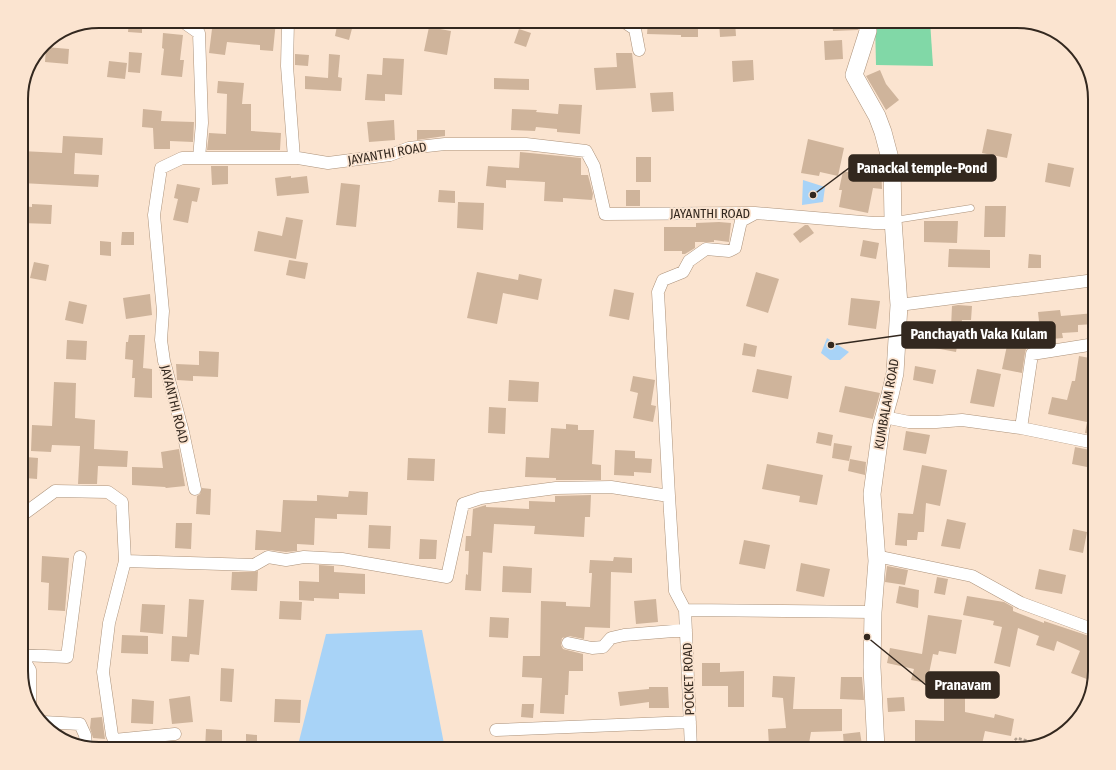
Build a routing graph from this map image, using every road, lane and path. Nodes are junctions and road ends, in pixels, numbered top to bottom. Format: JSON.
{"nodes":[{"id":1,"x":192,"y":28,"type":"edge"},
{"id":2,"x":288,"y":28,"type":"edge"},
{"id":3,"x":634,"y":28,"type":"edge"},
{"id":4,"x":868,"y":28,"type":"edge"},
{"id":5,"x":639,"y":50,"type":"dead end"},
{"id":6,"x":199,"y":158,"type":"junction"},
{"id":7,"x":294,"y":158,"type":"junction"},
{"id":8,"x":971,"y":208,"type":"dead end"},
{"id":9,"x":755,"y":213,"type":"junction"},
{"id":10,"x":893,"y":221,"type":"junction"},
{"id":11,"x":1088,"y":281,"type":"edge"},
{"id":12,"x":899,"y":305,"type":"junction"},
{"id":13,"x":1088,"y":345,"type":"edge"},
{"id":14,"x":884,"y":417,"type":"junction"},
{"id":15,"x":1021,"y":428,"type":"junction"},
{"id":16,"x":1088,"y":442,"type":"edge"},
{"id":17,"x":195,"y":489,"type":"dead end"},
{"id":18,"x":668,"y":496,"type":"junction"},
{"id":19,"x":28,"y":511,"type":"edge"},
{"id":20,"x":876,"y":556,"type":"junction"},
{"id":21,"x":80,"y":557,"type":"dead end"},
{"id":22,"x":125,"y":561,"type":"junction"},
{"id":23,"x":685,"y":610,"type":"junction"},
{"id":24,"x":873,"y":612,"type":"junction"},
{"id":25,"x":1088,"y":628,"type":"edge"},
{"id":26,"x":686,"y":630,"type":"junction"},
{"id":27,"x":568,"y":643,"type":"dead end"},
{"id":28,"x":28,"y":655,"type":"edge"},
{"id":29,"x":28,"y":667,"type":"edge"},
{"id":30,"x":30,"y":689,"type":"edge"},
{"id":31,"x":50,"y":722,"type":"edge"},
{"id":32,"x":690,"y":722,"type":"junction"},
{"id":33,"x":496,"y":730,"type":"dead end"},
{"id":34,"x":175,"y":734,"type":"dead end"},
{"id":35,"x":86,"y":741,"type":"edge"},
{"id":36,"x":1028,"y":741,"type":"edge"},
{"id":37,"x":691,"y":742,"type":"edge"},
{"id":38,"x":876,"y":742,"type":"edge"},
{"id":39,"x":1013,"y":742,"type":"edge"}],
"edges":[{"from":1,"to":6,"type":"street"},
{"from":2,"to":7,"type":"street"},
{"from":3,"to":5,"type":"street"},
{"from":4,"to":10,"type":"main road","name":"KUMBALAM ROAD"},
{"from":6,"to":7,"type":"street","name":"JAYANTHI ROAD"},
{"from":6,"to":17,"type":"street","name":"JAYANTHI ROAD"},
{"from":7,"to":9,"type":"street","name":"JAYANTHI ROAD"},
{"from":8,"to":10,"type":"lane"},
{"from":9,"to":10,"type":"street","name":"JAYANTHI ROAD"},
{"from":9,"to":18,"type":"street"},
{"from":10,"to":12,"type":"main road","name":"KUMBALAM ROAD"},
{"from":11,"to":12,"type":"street"},
{"from":12,"to":14,"type":"main road","name":"KUMBALAM ROAD"},
{"from":13,"to":15,"type":"street"},
{"from":14,"to":15,"type":"street"},
{"from":14,"to":20,"type":"main road","name":"KUMBALAM ROAD"},
{"from":15,"to":16,"type":"street"},
{"from":18,"to":22,"type":"street"},
{"from":18,"to":23,"type":"street"},
{"from":19,"to":22,"type":"street"},
{"from":20,"to":24,"type":"main road","name":"KUMBALAM ROAD"},
{"from":20,"to":25,"type":"street"},
{"from":21,"to":28,"type":"street"},
{"from":22,"to":34,"type":"street"},
{"from":23,"to":24,"type":"street"},
{"from":23,"to":26,"type":"street","name":"POCKET ROAD"},
{"from":24,"to":38,"type":"main road","name":"KUMBALAM ROAD"},
{"from":26,"to":27,"type":"street","name":"POCKET ROAD"},
{"from":26,"to":32,"type":"street","name":"POCKET ROAD"},
{"from":29,"to":30,"type":"street"},
{"from":31,"to":35,"type":"street"},
{"from":32,"to":33,"type":"street"},
{"from":32,"to":37,"type":"street","name":"POCKET ROAD"},
{"from":36,"to":39,"type":"path"}]}
